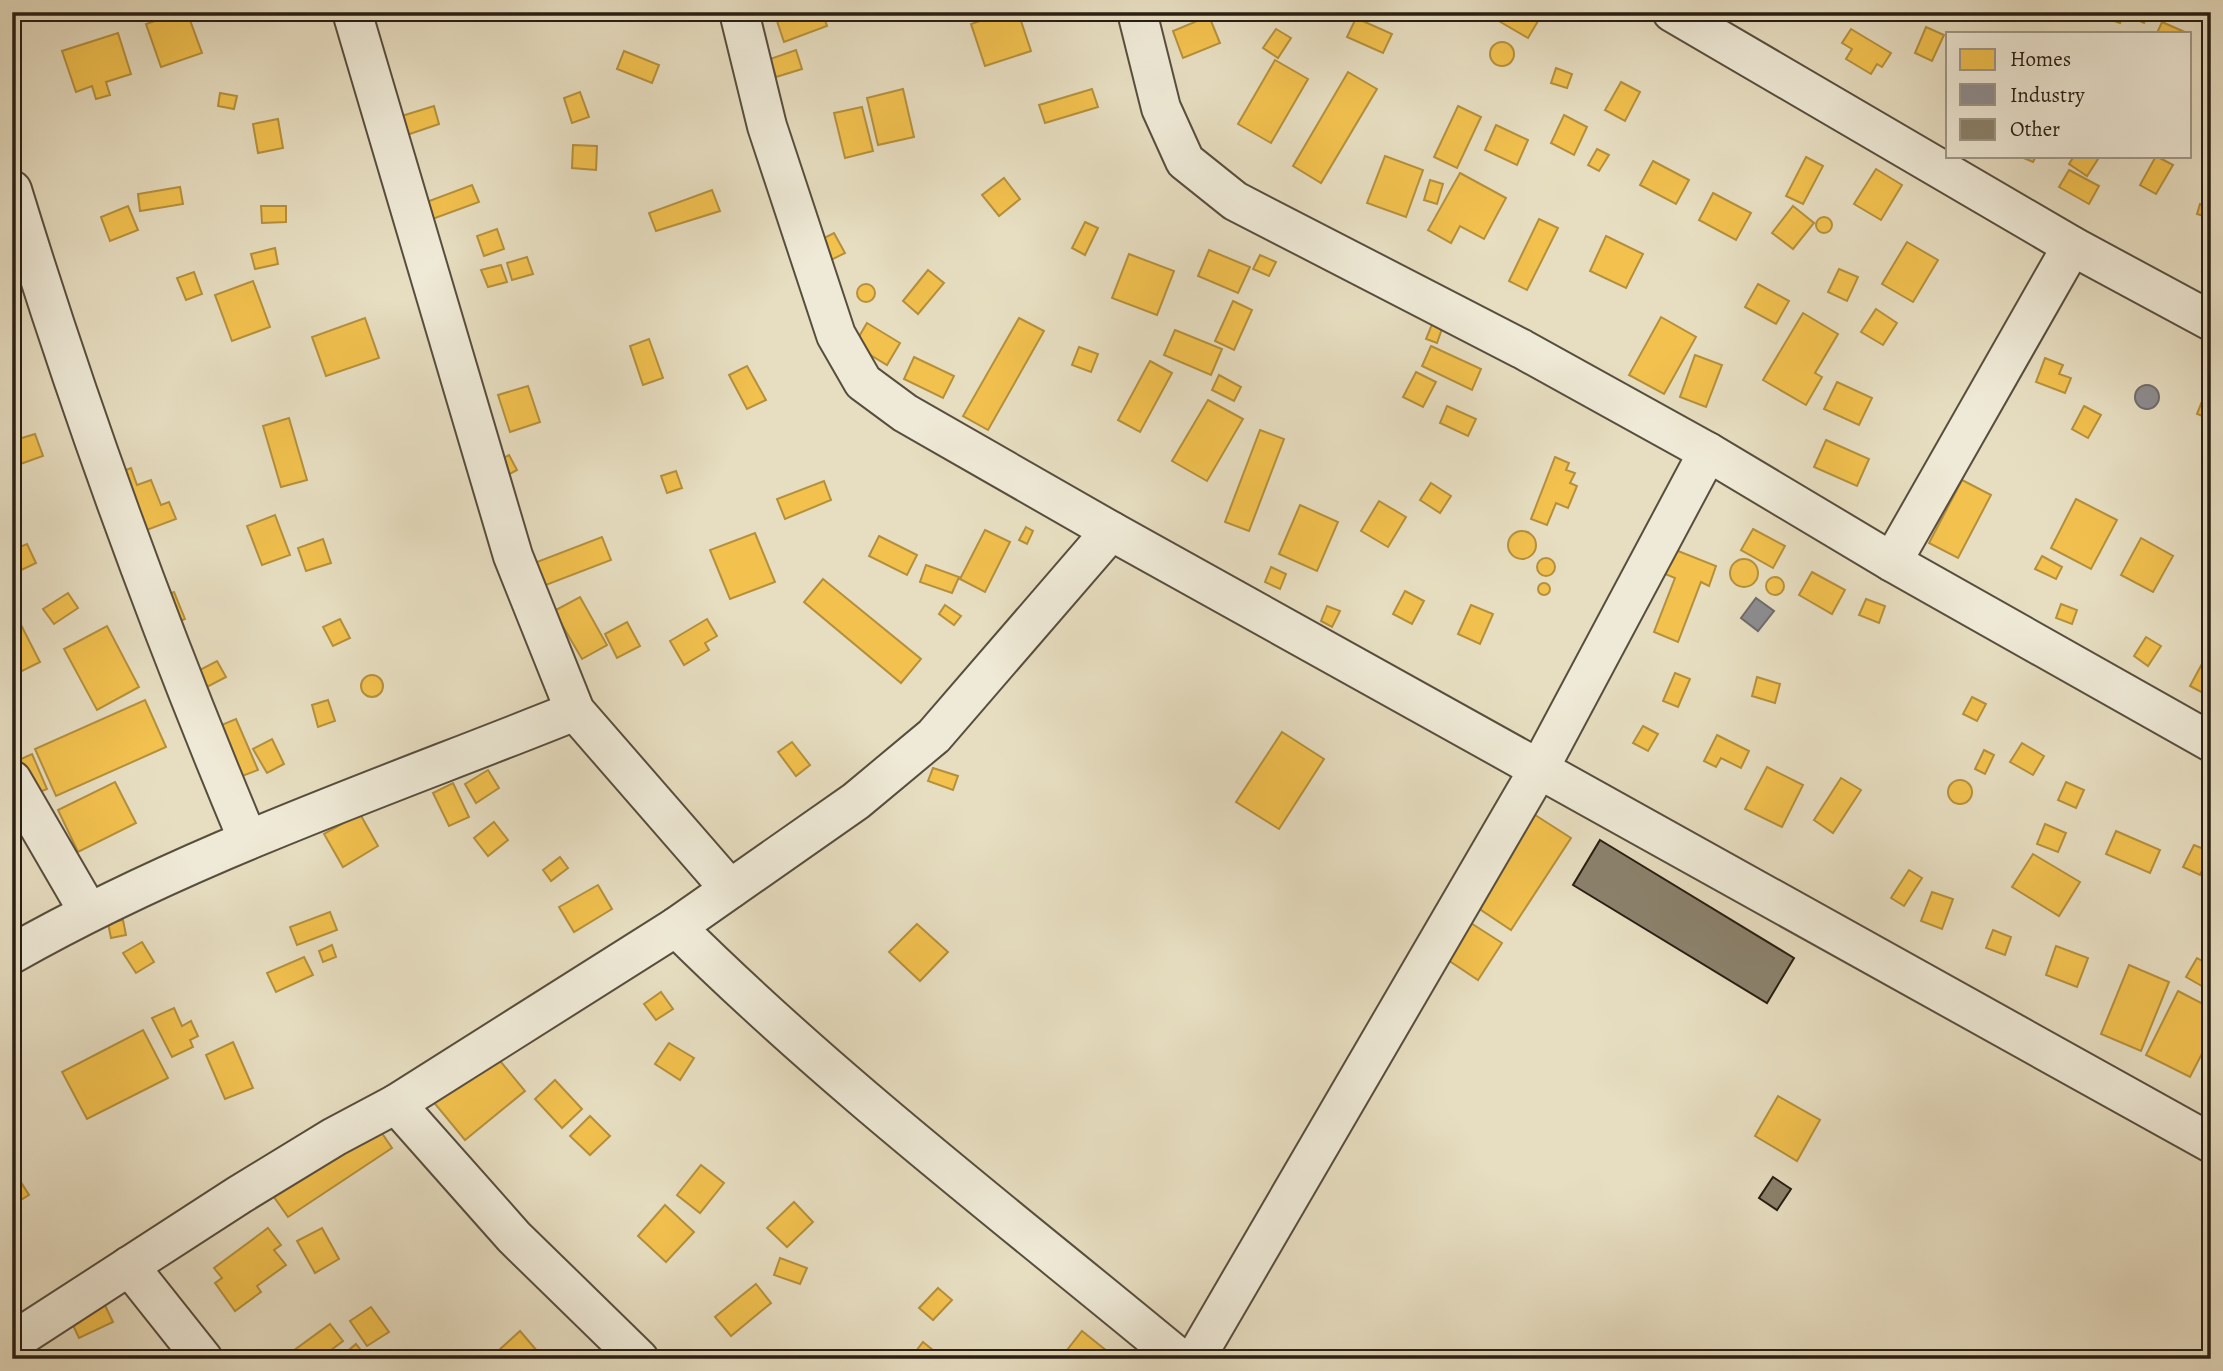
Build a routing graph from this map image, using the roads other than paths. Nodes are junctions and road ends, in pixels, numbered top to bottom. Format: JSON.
{"nodes":[{"id":1,"x":352,"y":12,"type":"edge"},
{"id":2,"x":739,"y":12,"type":"edge"},
{"id":3,"x":1137,"y":12,"type":"edge"},
{"id":4,"x":1672,"y":12,"type":"edge"},
{"id":5,"x":12,"y":190,"type":"edge"},
{"id":6,"x":2072,"y":246,"type":"junction"},
{"id":7,"x":2211,"y":321,"type":"edge"},
{"id":8,"x":1708,"y":452,"type":"junction"},
{"id":9,"x":1111,"y":531,"type":"junction"},
{"id":10,"x":1892,"y":562,"type":"junction"},
{"id":11,"x":575,"y":712,"type":"junction"},
{"id":12,"x":2211,"y":742,"type":"edge"},
{"id":13,"x":1539,"y":767,"type":"junction"},
{"id":14,"x":12,"y":780,"type":"edge"},
{"id":15,"x":248,"y":840,"type":"junction"},
{"id":16,"x":730,"y":889,"type":"junction"},
{"id":17,"x":88,"y":911,"type":"junction"},
{"id":18,"x":676,"y":927,"type":"junction"},
{"id":19,"x":12,"y":954,"type":"edge"},
{"id":20,"x":396,"y":1104,"type":"junction"},
{"id":21,"x":2211,"y":1143,"type":"edge"},
{"id":22,"x":129,"y":1266,"type":"junction"},
{"id":23,"x":12,"y":1342,"type":"edge"},
{"id":24,"x":203,"y":1359,"type":"edge"},
{"id":25,"x":639,"y":1359,"type":"edge"},
{"id":26,"x":1180,"y":1359,"type":"edge"},
{"id":27,"x":1195,"y":1359,"type":"edge"}],
"edges":[{"from":1,"to":11,"type":"street"},
{"from":2,"to":9,"type":"street"},
{"from":3,"to":8,"type":"street"},
{"from":4,"to":6,"type":"street"},
{"from":5,"to":15,"type":"street"},
{"from":6,"to":7,"type":"street"},
{"from":6,"to":10,"type":"street"},
{"from":8,"to":10,"type":"street"},
{"from":8,"to":13,"type":"street"},
{"from":9,"to":13,"type":"street"},
{"from":9,"to":16,"type":"street"},
{"from":10,"to":12,"type":"street"},
{"from":11,"to":15,"type":"street"},
{"from":11,"to":16,"type":"street"},
{"from":13,"to":21,"type":"street"},
{"from":13,"to":27,"type":"street"},
{"from":14,"to":17,"type":"street"},
{"from":15,"to":17,"type":"street"},
{"from":16,"to":18,"type":"street"},
{"from":17,"to":19,"type":"street"},
{"from":18,"to":20,"type":"street"},
{"from":18,"to":26,"type":"street"},
{"from":20,"to":22,"type":"street"},
{"from":20,"to":25,"type":"street"},
{"from":22,"to":23,"type":"street"},
{"from":22,"to":24,"type":"street"}]}
